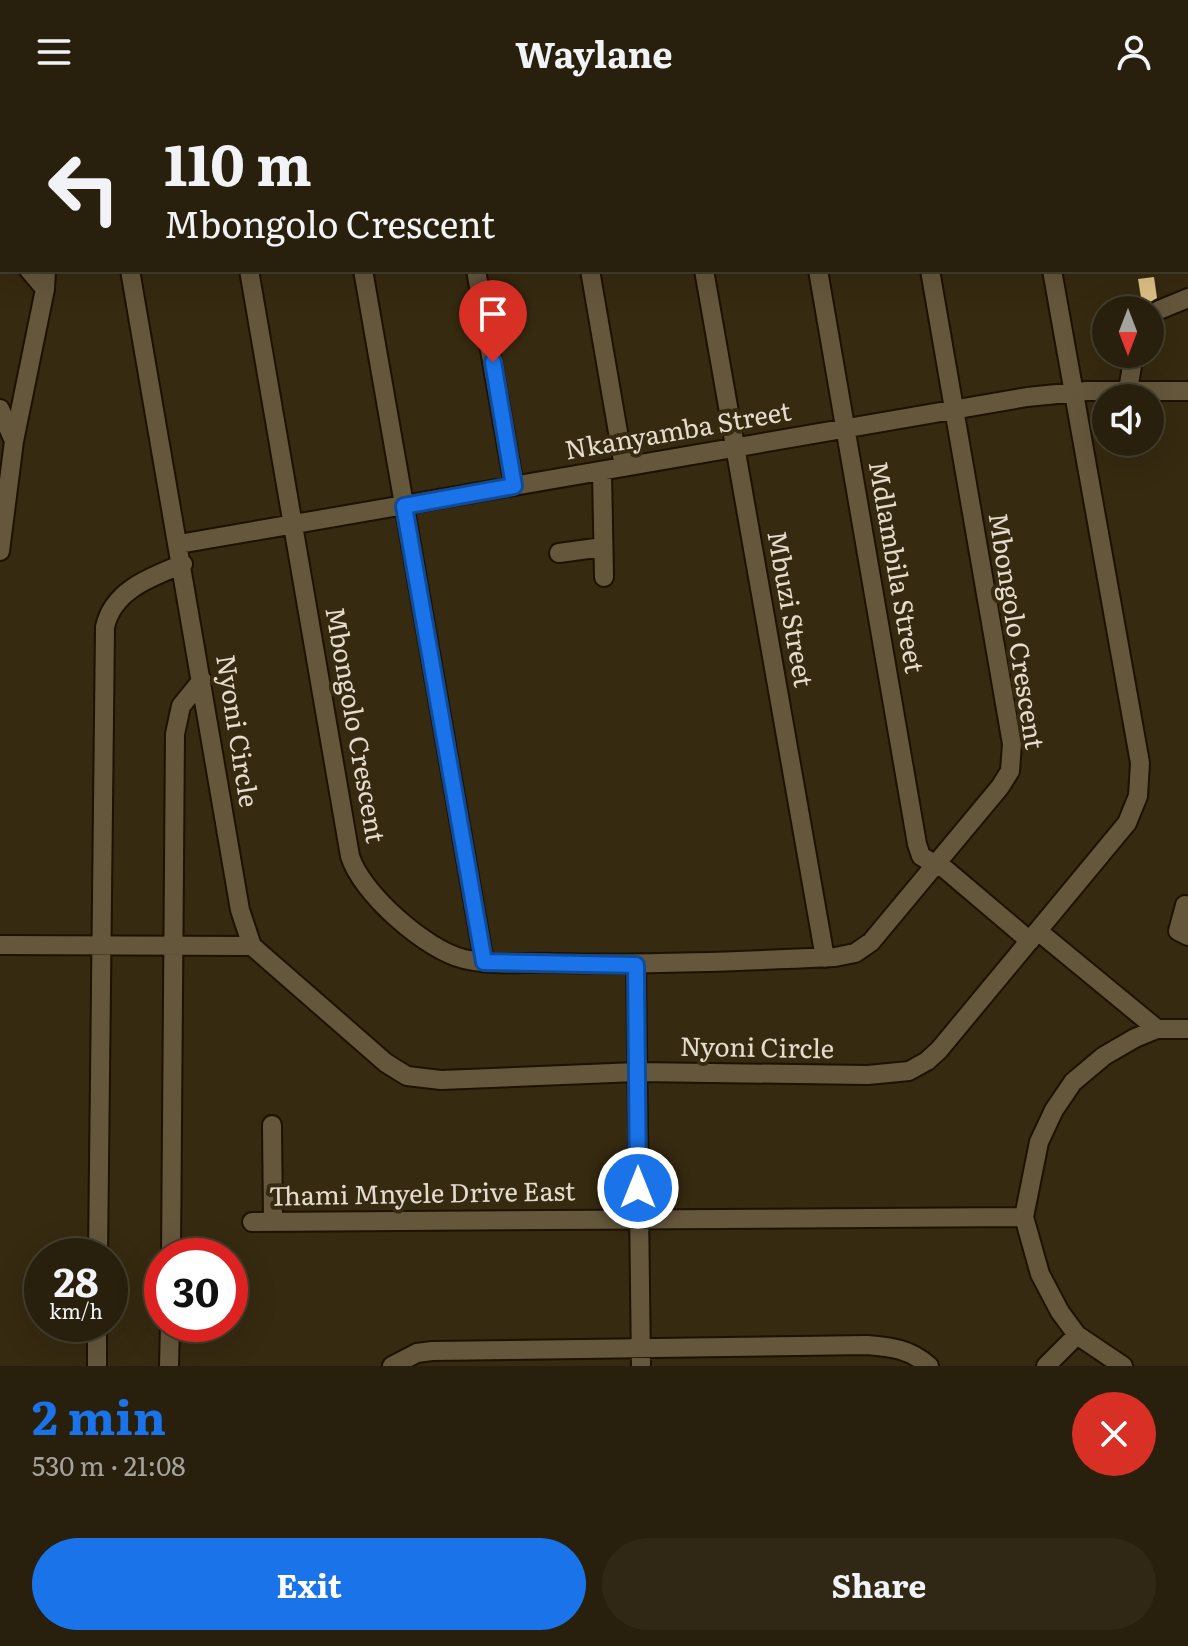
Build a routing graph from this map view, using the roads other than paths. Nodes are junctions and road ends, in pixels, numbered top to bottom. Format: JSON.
{"nodes":[{"id":1,"x":130,"y":272,"type":"edge"},
{"id":2,"x":249,"y":272,"type":"edge"},
{"id":3,"x":363,"y":272,"type":"edge"},
{"id":4,"x":476,"y":272,"type":"edge"},
{"id":5,"x":590,"y":272,"type":"edge"},
{"id":6,"x":704,"y":272,"type":"edge"},
{"id":7,"x":818,"y":272,"type":"edge"},
{"id":8,"x":930,"y":272,"type":"edge"},
{"id":9,"x":1052,"y":272,"type":"edge"},
{"id":10,"x":46,"y":280,"type":"edge"},
{"id":11,"x":1092,"y":391,"type":"edge"},
{"id":12,"x":1164,"y":391,"type":"edge"},
{"id":13,"x":1188,"y":391,"type":"edge"},
{"id":14,"x":1073,"y":392,"type":"junction"},
{"id":15,"x":0,"y":409,"type":"edge"},
{"id":16,"x":954,"y":409,"type":"junction"},
{"id":17,"x":846,"y":428,"type":"junction"},
{"id":18,"x":14,"y":441,"type":"junction"},
{"id":19,"x":735,"y":448,"type":"junction"},
{"id":20,"x":624,"y":467,"type":"junction"},
{"id":21,"x":602,"y":471,"type":"junction"},
{"id":22,"x":514,"y":486,"type":"junction"},
{"id":23,"x":404,"y":506,"type":"junction"},
{"id":24,"x":1,"y":524,"type":"edge"},
{"id":25,"x":294,"y":525,"type":"junction"},
{"id":26,"x":179,"y":544,"type":"junction"},
{"id":27,"x":603,"y":547,"type":"junction"},
{"id":28,"x":0,"y":551,"type":"edge"},
{"id":29,"x":559,"y":553,"type":"dead end"},
{"id":30,"x":183,"y":564,"type":"junction"},
{"id":31,"x":604,"y":577,"type":"dead end"},
{"id":32,"x":202,"y":680,"type":"junction"},
{"id":33,"x":931,"y":861,"type":"junction"},
{"id":34,"x":1185,"y":905,"type":"dead end"},
{"id":35,"x":1034,"y":936,"type":"junction"},
{"id":36,"x":1188,"y":936,"type":"edge"},
{"id":37,"x":0,"y":945,"type":"edge"},
{"id":38,"x":101,"y":946,"type":"junction"},
{"id":39,"x":175,"y":946,"type":"junction"},
{"id":40,"x":252,"y":946,"type":"junction"},
{"id":41,"x":825,"y":958,"type":"junction"},
{"id":42,"x":484,"y":962,"type":"junction"},
{"id":43,"x":636,"y":965,"type":"junction"},
{"id":44,"x":1157,"y":1029,"type":"junction"},
{"id":45,"x":1188,"y":1029,"type":"edge"},
{"id":46,"x":637,"y":1072,"type":"junction"},
{"id":47,"x":272,"y":1125,"type":"dead end"},
{"id":48,"x":638,"y":1217,"type":"junction"},
{"id":49,"x":1024,"y":1217,"type":"junction"},
{"id":50,"x":252,"y":1222,"type":"dead end"},
{"id":51,"x":273,"y":1222,"type":"junction"},
{"id":52,"x":98,"y":1238,"type":"edge"},
{"id":53,"x":171,"y":1238,"type":"edge"},
{"id":54,"x":1077,"y":1335,"type":"junction"},
{"id":55,"x":97,"y":1342,"type":"edge"},
{"id":56,"x":170,"y":1342,"type":"edge"},
{"id":57,"x":641,"y":1357,"type":"edge"},
{"id":58,"x":97,"y":1366,"type":"edge"},
{"id":59,"x":169,"y":1366,"type":"edge"},
{"id":60,"x":392,"y":1366,"type":"edge"},
{"id":61,"x":929,"y":1366,"type":"edge"},
{"id":62,"x":1046,"y":1366,"type":"edge"},
{"id":63,"x":1123,"y":1366,"type":"edge"}],
"edges":[{"from":1,"to":26,"type":"street","name":"Nyoni Circle"},
{"from":2,"to":25,"type":"street","name":"Mbongolo Crescent"},
{"from":3,"to":23,"type":"street"},
{"from":4,"to":22,"type":"street"},
{"from":5,"to":20,"type":"street"},
{"from":6,"to":19,"type":"street","name":"Mbuzi Street"},
{"from":7,"to":17,"type":"street","name":"Mdlambila Street"},
{"from":8,"to":16,"type":"street","name":"Mbongolo Crescent"},
{"from":9,"to":14,"type":"street","name":"Nyoni Circle"},
{"from":10,"to":18,"type":"street"},
{"from":11,"to":14,"type":"street","name":"Nkanyamba Street"},
{"from":12,"to":13,"type":"street","name":"Nkanyamba Street"},
{"from":14,"to":16,"type":"street","name":"Nkanyamba Street"},
{"from":14,"to":35,"type":"street","name":"Nyoni Circle"},
{"from":15,"to":18,"type":"street"},
{"from":16,"to":17,"type":"street","name":"Nkanyamba Street"},
{"from":16,"to":33,"type":"street","name":"Mbongolo Crescent"},
{"from":17,"to":19,"type":"street","name":"Nkanyamba Street"},
{"from":17,"to":33,"type":"street","name":"Mdlambila Street"},
{"from":18,"to":24,"type":"street"},
{"from":19,"to":20,"type":"street","name":"Nkanyamba Street"},
{"from":19,"to":41,"type":"street","name":"Mbuzi Street"},
{"from":20,"to":21,"type":"street","name":"Nkanyamba Street"},
{"from":21,"to":22,"type":"street","name":"Nkanyamba Street"},
{"from":21,"to":27,"type":"street"},
{"from":22,"to":23,"type":"street","name":"Nkanyamba Street"},
{"from":23,"to":25,"type":"street","name":"Nkanyamba Street"},
{"from":23,"to":42,"type":"street"},
{"from":24,"to":28,"type":"street"},
{"from":25,"to":26,"type":"street","name":"Nkanyamba Street"},
{"from":25,"to":42,"type":"street","name":"Mbongolo Crescent"},
{"from":26,"to":30,"type":"street","name":"Nyoni Circle"},
{"from":27,"to":29,"type":"street"},
{"from":27,"to":31,"type":"street"},
{"from":30,"to":32,"type":"street","name":"Nyoni Circle"},
{"from":30,"to":38,"type":"street"},
{"from":32,"to":39,"type":"street"},
{"from":32,"to":40,"type":"street","name":"Nyoni Circle"},
{"from":33,"to":35,"type":"street"},
{"from":33,"to":41,"type":"street","name":"Mbongolo Crescent"},
{"from":34,"to":36,"type":"street"},
{"from":35,"to":44,"type":"street"},
{"from":35,"to":46,"type":"street","name":"Nyoni Circle"},
{"from":37,"to":38,"type":"street"},
{"from":38,"to":39,"type":"street"},
{"from":38,"to":52,"type":"street"},
{"from":39,"to":40,"type":"street"},
{"from":39,"to":53,"type":"street"},
{"from":40,"to":46,"type":"street","name":"Nyoni Circle"},
{"from":41,"to":43,"type":"street","name":"Mbongolo Crescent"},
{"from":42,"to":43,"type":"street","name":"Mbongolo Crescent"},
{"from":43,"to":46,"type":"street"},
{"from":44,"to":45,"type":"street"},
{"from":44,"to":49,"type":"street"},
{"from":46,"to":48,"type":"street"},
{"from":47,"to":51,"type":"street"},
{"from":48,"to":49,"type":"street","name":"Thami Mnyele Drive East"},
{"from":48,"to":51,"type":"street","name":"Thami Mnyele Drive East"},
{"from":48,"to":57,"type":"street"},
{"from":49,"to":54,"type":"street"},
{"from":50,"to":51,"type":"street","name":"Thami Mnyele Drive East"},
{"from":54,"to":62,"type":"street"},
{"from":54,"to":63,"type":"street"},
{"from":55,"to":58,"type":"street"},
{"from":56,"to":59,"type":"street"},
{"from":57,"to":60,"type":"street"},
{"from":57,"to":61,"type":"street"}]}
